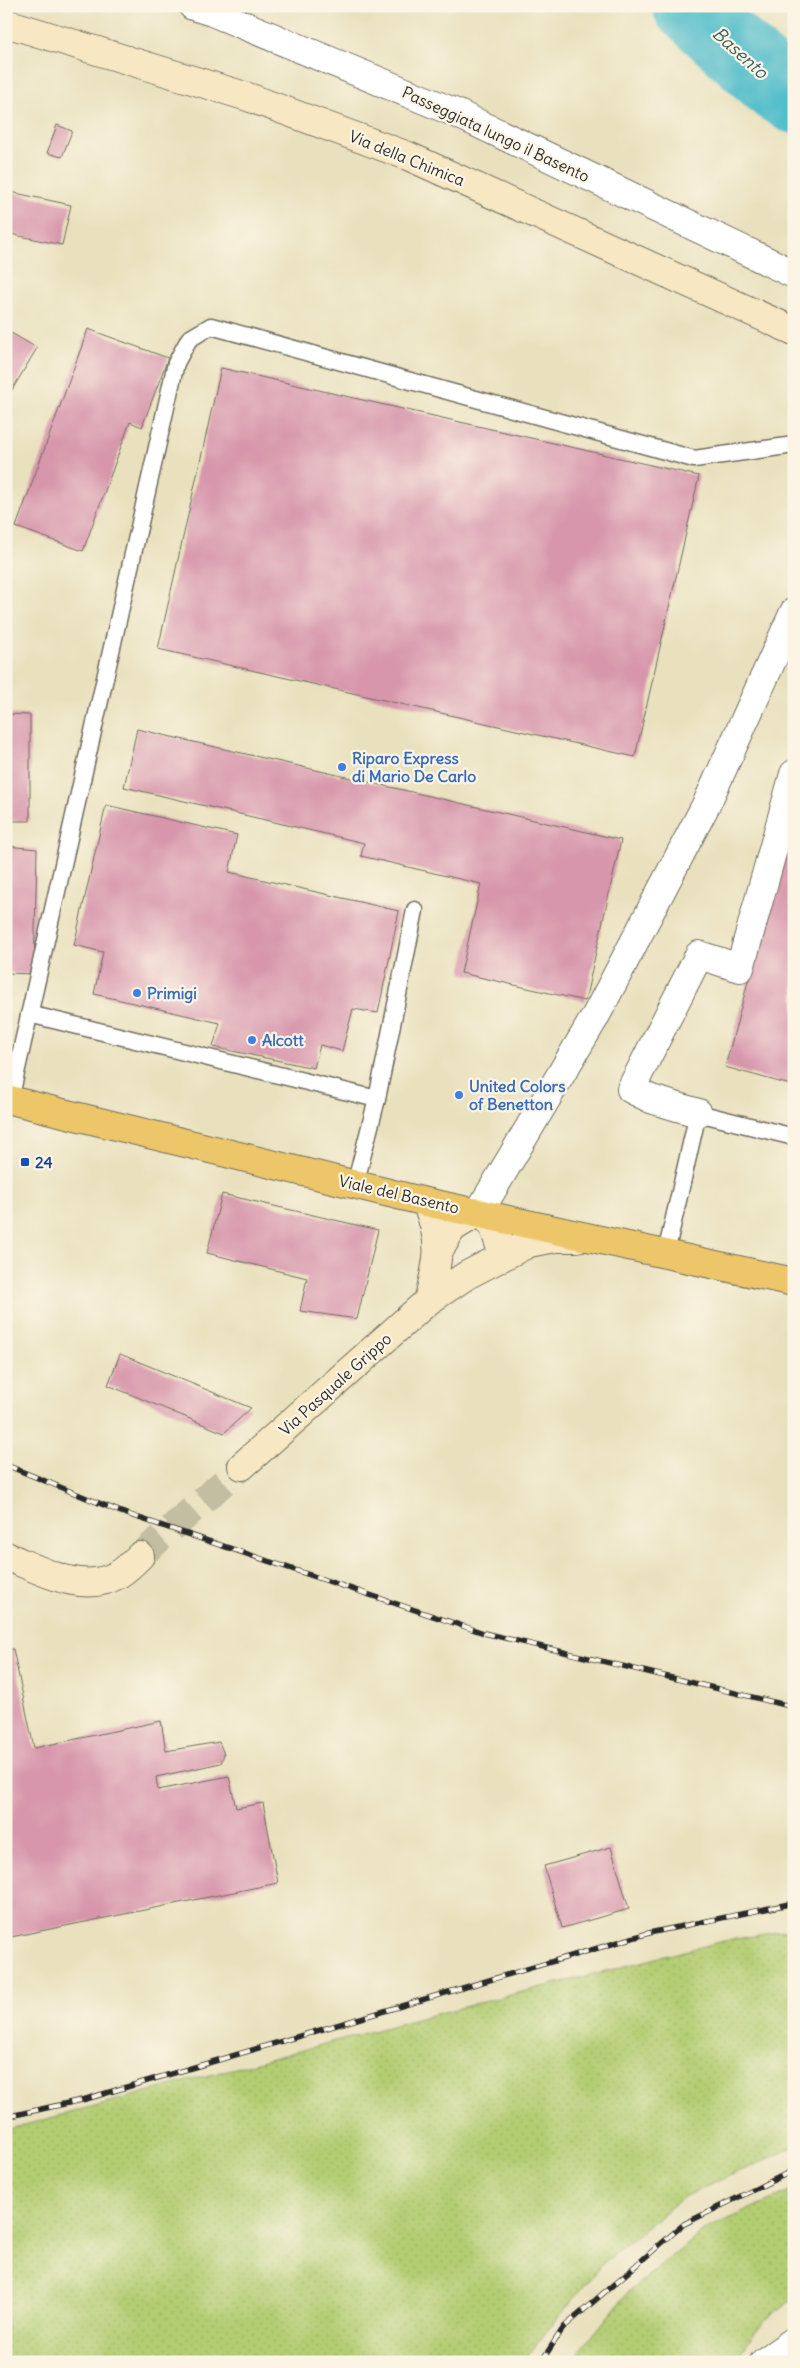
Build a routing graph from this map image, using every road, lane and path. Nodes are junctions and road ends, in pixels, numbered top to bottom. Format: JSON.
{"nodes":[{"id":1,"x":192,"y":6,"type":"edge"},
{"id":2,"x":6,"y":23,"type":"edge"},
{"id":3,"x":794,"y":274,"type":"edge"},
{"id":4,"x":794,"y":331,"type":"edge"},
{"id":5,"x":794,"y":445,"type":"edge"},
{"id":6,"x":794,"y":612,"type":"edge"},
{"id":7,"x":794,"y":774,"type":"edge"},
{"id":8,"x":415,"y":910,"type":"dead end"},
{"id":9,"x":29,"y":1014,"type":"junction"},
{"id":10,"x":376,"y":1099,"type":"junction"},
{"id":11,"x":8,"y":1100,"type":"edge"},
{"id":12,"x":698,"y":1113,"type":"junction"},
{"id":13,"x":794,"y":1137,"type":"edge"},
{"id":14,"x":355,"y":1185,"type":"junction"},
{"id":15,"x":426,"y":1202,"type":"junction"},
{"id":16,"x":478,"y":1212,"type":"junction"},
{"id":17,"x":599,"y":1238,"type":"junction"},
{"id":18,"x":439,"y":1251,"type":"junction"},
{"id":19,"x":666,"y":1254,"type":"junction"},
{"id":20,"x":503,"y":1255,"type":"junction"},
{"id":21,"x":794,"y":1282,"type":"edge"},
{"id":22,"x":428,"y":1301,"type":"junction"},
{"id":23,"x":242,"y":1466,"type":"tunnel mouth"},
{"id":24,"x":6,"y":1556,"type":"edge"},
{"id":25,"x":140,"y":1556,"type":"tunnel mouth"}],
"edges":[{"from":1,"to":3,"type":"street","name":"Passeggiata lungo il Basento"},
{"from":2,"to":4,"type":"street","name":"Via della Chimica"},
{"from":5,"to":9,"type":"lane"},
{"from":6,"to":16,"type":"street"},
{"from":7,"to":12,"type":"street"},
{"from":8,"to":10,"type":"lane"},
{"from":9,"to":10,"type":"lane"},
{"from":9,"to":11,"type":"lane"},
{"from":10,"to":14,"type":"lane"},
{"from":11,"to":14,"type":"main road","name":"Viale del Basento"},
{"from":12,"to":13,"type":"lane"},
{"from":12,"to":19,"type":"lane"},
{"from":14,"to":15,"type":"main road","name":"Viale del Basento"},
{"from":15,"to":16,"type":"main road","name":"Viale del Basento"},
{"from":15,"to":18,"type":"street"},
{"from":16,"to":17,"type":"main road","name":"Viale del Basento"},
{"from":16,"to":18,"type":"street"},
{"from":16,"to":20,"type":"street"},
{"from":17,"to":19,"type":"main road","name":"Viale del Basento"},
{"from":17,"to":20,"type":"street","name":"Via Pasquale Grippo"},
{"from":18,"to":22,"type":"street"},
{"from":19,"to":21,"type":"main road","name":"Viale del Basento"},
{"from":20,"to":22,"type":"street","name":"Via Pasquale Grippo"},
{"from":22,"to":23,"type":"street","name":"Via Pasquale Grippo"},
{"from":24,"to":25,"type":"street"}]}
